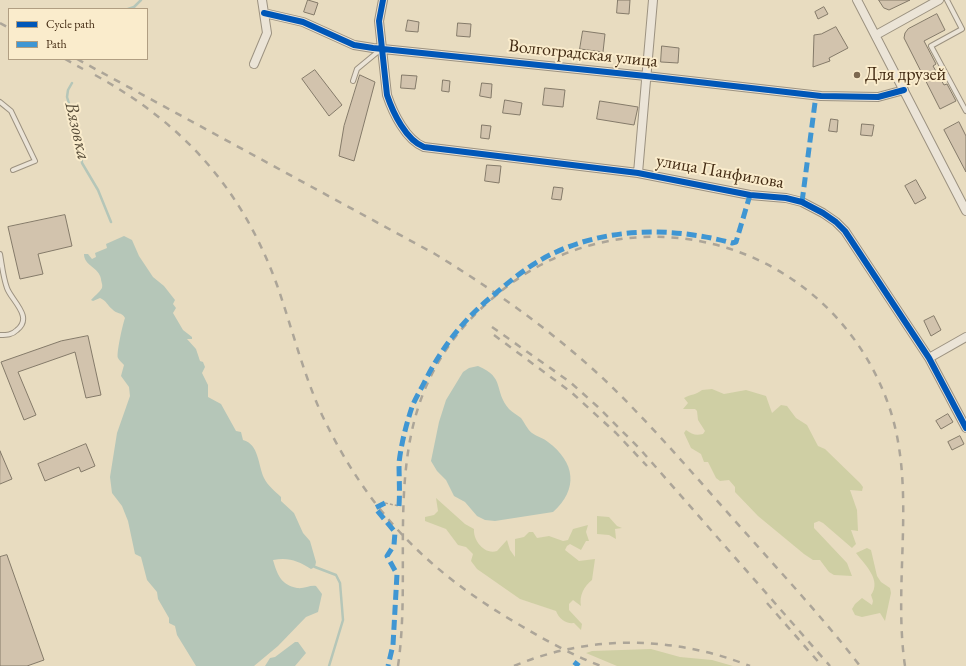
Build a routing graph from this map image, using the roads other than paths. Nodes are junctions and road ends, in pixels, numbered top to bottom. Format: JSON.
{"nodes":[{"id":1,"x":262,"y":0,"type":"edge"},
{"id":2,"x":383,"y":0,"type":"edge"},
{"id":3,"x":653,"y":0,"type":"edge"},
{"id":4,"x":857,"y":0,"type":"edge"},
{"id":5,"x":939,"y":0,"type":"edge"},
{"id":6,"x":947,"y":0,"type":"edge"},
{"id":7,"x":264,"y":13,"type":"junction"},
{"id":8,"x":964,"y":28,"type":"edge"},
{"id":9,"x":876,"y":35,"type":"junction"},
{"id":10,"x":382,"y":49,"type":"junction"},
{"id":11,"x":254,"y":64,"type":"dead end"},
{"id":12,"x":646,"y":76,"type":"junction"},
{"id":13,"x":353,"y":82,"type":"dead end"},
{"id":14,"x":904,"y":90,"type":"junction"},
{"id":15,"x":0,"y":102,"type":"edge"},
{"id":16,"x":966,"y":111,"type":"edge"},
{"id":17,"x":13,"y":170,"type":"dead end"},
{"id":18,"x":638,"y":173,"type":"junction"},
{"id":19,"x":966,"y":211,"type":"edge"},
{"id":20,"x":0,"y":254,"type":"edge"},
{"id":21,"x":0,"y":335,"type":"edge"},
{"id":22,"x":966,"y":337,"type":"edge"},
{"id":23,"x":929,"y":358,"type":"junction"},
{"id":24,"x":966,"y":428,"type":"edge"}],
"edges":[{"from":1,"to":7,"type":"street"},
{"from":2,"to":10,"type":"street","name":"улица Панфилова"},
{"from":3,"to":12,"type":"street"},
{"from":4,"to":9,"type":"street"},
{"from":5,"to":9,"type":"street"},
{"from":6,"to":8,"type":"lane"},
{"from":7,"to":10,"type":"street","name":"Волгоградская улица"},
{"from":7,"to":11,"type":"street"},
{"from":8,"to":16,"type":"lane"},
{"from":9,"to":14,"type":"street"},
{"from":10,"to":12,"type":"street","name":"Волгоградская улица"},
{"from":10,"to":13,"type":"lane"},
{"from":10,"to":18,"type":"street","name":"улица Панфилова"},
{"from":12,"to":14,"type":"street","name":"Волгоградская улица"},
{"from":12,"to":18,"type":"street"},
{"from":14,"to":19,"type":"street"},
{"from":15,"to":17,"type":"lane"},
{"from":18,"to":23,"type":"street","name":"улица Панфилова"},
{"from":20,"to":21,"type":"lane"},
{"from":22,"to":23,"type":"street"},
{"from":23,"to":24,"type":"street","name":"улица Панфилова"}]}
